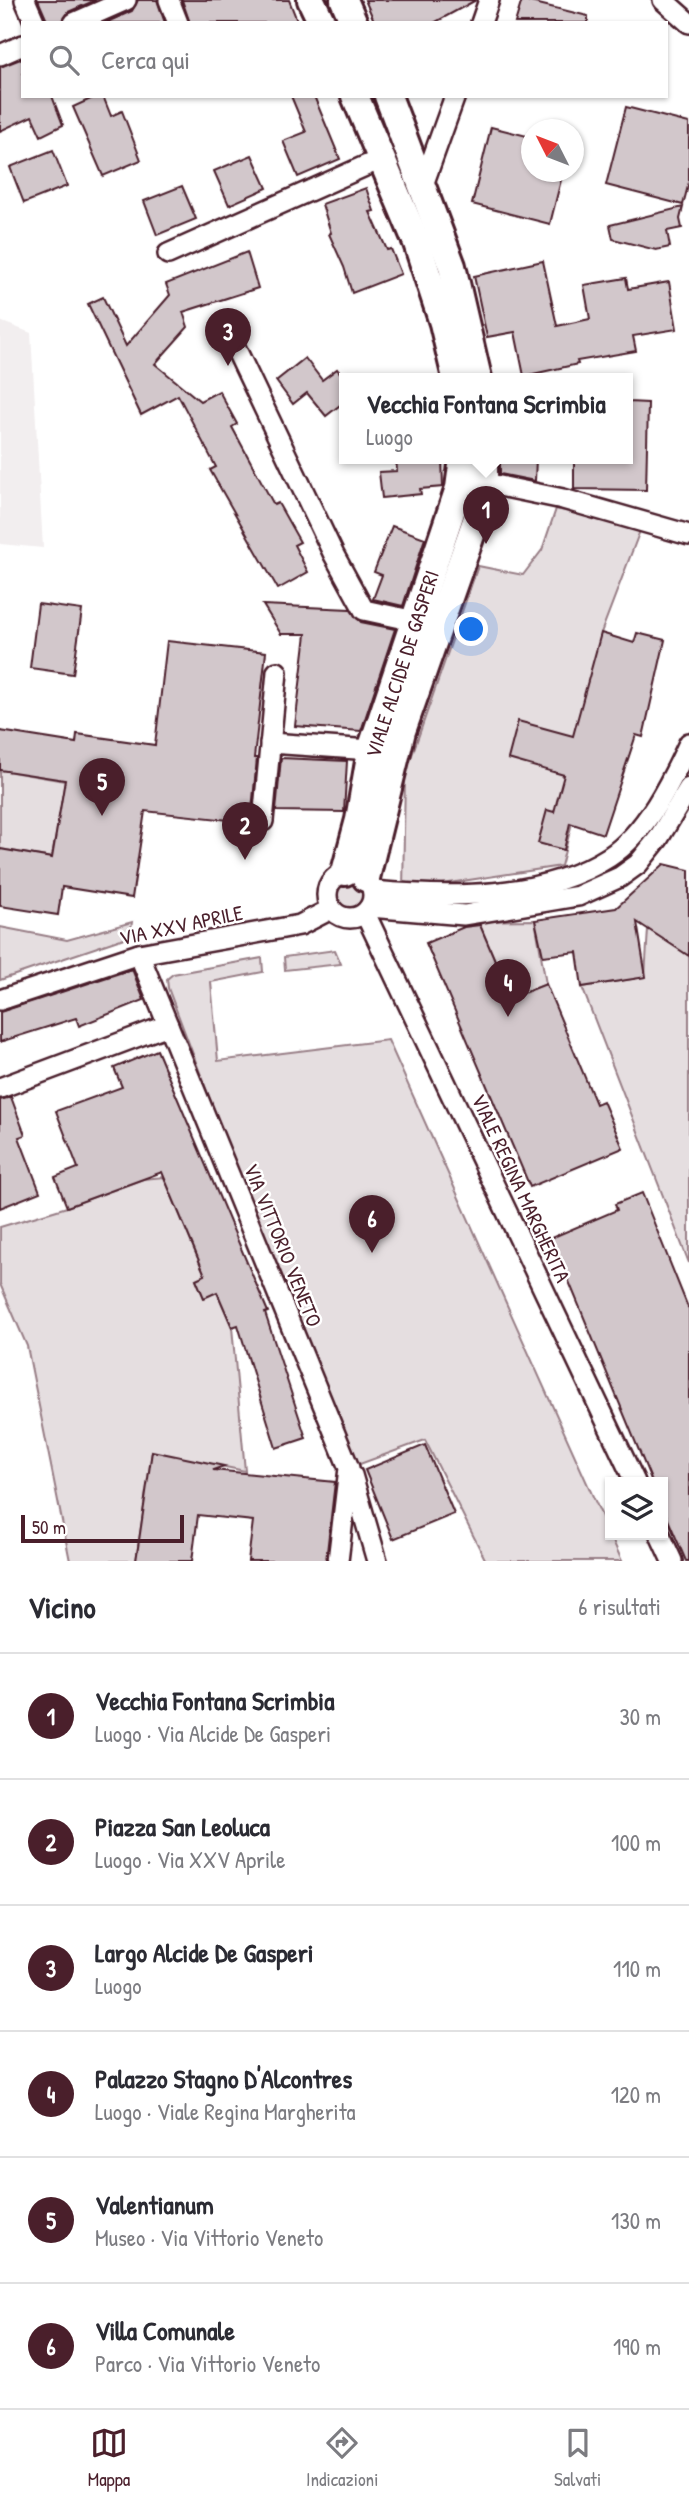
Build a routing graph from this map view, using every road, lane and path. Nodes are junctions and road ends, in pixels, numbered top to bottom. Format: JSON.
{"nodes":[{"id":1,"x":25,"y":0,"type":"edge"},
{"id":2,"x":125,"y":0,"type":"edge"},
{"id":3,"x":169,"y":0,"type":"edge"},
{"id":4,"x":312,"y":0,"type":"edge"},
{"id":5,"x":344,"y":0,"type":"edge"},
{"id":6,"x":489,"y":0,"type":"edge"},
{"id":7,"x":663,"y":0,"type":"edge"},
{"id":8,"x":34,"y":21,"type":"edge"},
{"id":9,"x":78,"y":21,"type":"edge"},
{"id":10,"x":177,"y":21,"type":"edge"},
{"id":11,"x":321,"y":21,"type":"edge"},
{"id":12,"x":354,"y":21,"type":"edge"},
{"id":13,"x":482,"y":21,"type":"edge"},
{"id":14,"x":689,"y":23,"type":"edge"},
{"id":15,"x":21,"y":46,"type":"edge"},
{"id":16,"x":0,"y":55,"type":"edge"},
{"id":17,"x":356,"y":98,"type":"edge"},
{"id":18,"x":388,"y":98,"type":"edge"},
{"id":19,"x":454,"y":98,"type":"edge"},
{"id":20,"x":383,"y":158,"type":"junction"},
{"id":21,"x":423,"y":185,"type":"junction"},
{"id":22,"x":168,"y":254,"type":"dead end"},
{"id":23,"x":235,"y":347,"type":"dead end"},
{"id":24,"x":455,"y":373,"type":"edge"},
{"id":25,"x":477,"y":373,"type":"edge"},
{"id":26,"x":462,"y":464,"type":"edge"},
{"id":27,"x":485,"y":471,"type":"edge"},
{"id":28,"x":689,"y":535,"type":"edge"},
{"id":29,"x":415,"y":621,"type":"junction"},
{"id":30,"x":277,"y":672,"type":"dead end"},
{"id":31,"x":270,"y":743,"type":"junction"},
{"id":32,"x":689,"y":743,"type":"edge"},
{"id":33,"x":371,"y":750,"type":"junction"},
{"id":34,"x":689,"y":788,"type":"edge"},
{"id":35,"x":263,"y":821,"type":"dead end"},
{"id":36,"x":364,"y":892,"type":"junction"},
{"id":37,"x":331,"y":909,"type":"junction"},
{"id":38,"x":139,"y":954,"type":"junction"},
{"id":39,"x":0,"y":1000,"type":"edge"},
{"id":40,"x":168,"y":1025,"type":"junction"},
{"id":41,"x":0,"y":1088,"type":"edge"},
{"id":42,"x":349,"y":1468,"type":"junction"},
{"id":43,"x":633,"y":1477,"type":"edge"},
{"id":44,"x":662,"y":1540,"type":"edge"},
{"id":45,"x":338,"y":1561,"type":"edge"},
{"id":46,"x":377,"y":1561,"type":"edge"},
{"id":47,"x":672,"y":1561,"type":"edge"}],
"edges":[{"from":1,"to":8,"type":"street"},
{"from":2,"to":9,"type":"street"},
{"from":3,"to":10,"type":"street"},
{"from":4,"to":11,"type":"main road"},
{"from":5,"to":12,"type":"main road"},
{"from":6,"to":13,"type":"street"},
{"from":7,"to":14,"type":"street"},
{"from":15,"to":16,"type":"street"},
{"from":17,"to":20,"type":"main road"},
{"from":18,"to":21,"type":"main road"},
{"from":19,"to":21,"type":"street"},
{"from":20,"to":22,"type":"street"},
{"from":20,"to":24,"type":"main road"},
{"from":21,"to":25,"type":"main road"},
{"from":23,"to":29,"type":"street"},
{"from":26,"to":29,"type":"main road","name":"VIALE ALCIDE DE GASPERI"},
{"from":27,"to":28,"type":"street"},
{"from":27,"to":36,"type":"main road"},
{"from":29,"to":33,"type":"main road","name":"VIALE ALCIDE DE GASPERI"},
{"from":30,"to":31,"type":"street"},
{"from":31,"to":33,"type":"street"},
{"from":31,"to":35,"type":"street"},
{"from":32,"to":36,"type":"street"},
{"from":33,"to":36,"type":"main road","name":"VIALE ALCIDE DE GASPERI"},
{"from":34,"to":36,"type":"street"},
{"from":36,"to":37,"type":"street"},
{"from":36,"to":37,"type":"street"},
{"from":36,"to":43,"type":"street","name":"VIALE REGINA MARGHERITA"},
{"from":37,"to":38,"type":"street","name":"VIA XXV APRILE"},
{"from":38,"to":39,"type":"street","name":"VIA XXV APRILE"},
{"from":38,"to":40,"type":"street","name":"VIA VITTORIO VENETO"},
{"from":40,"to":41,"type":"street"},
{"from":40,"to":42,"type":"street","name":"VIA VITTORIO VENETO"},
{"from":42,"to":45,"type":"street","name":"VIA VITTORIO VENETO"},
{"from":42,"to":46,"type":"street"},
{"from":44,"to":47,"type":"street"}]}
